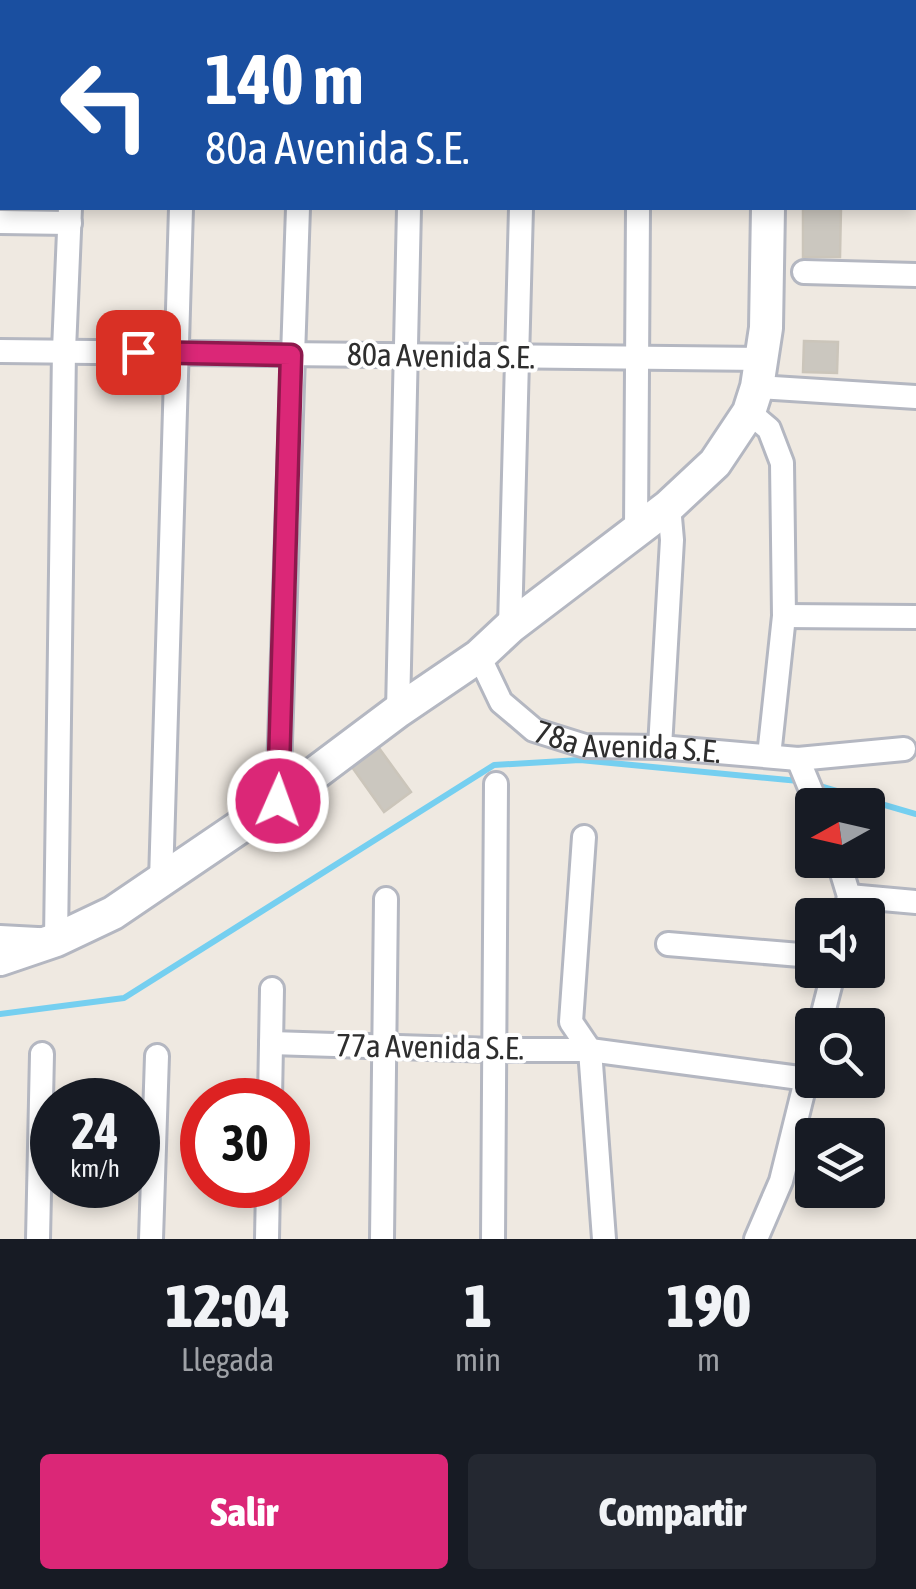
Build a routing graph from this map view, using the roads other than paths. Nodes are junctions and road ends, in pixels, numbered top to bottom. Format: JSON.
{"nodes":[{"id":1,"x":181,"y":210,"type":"edge"},
{"id":2,"x":298,"y":210,"type":"edge"},
{"id":3,"x":409,"y":210,"type":"edge"},
{"id":4,"x":520,"y":210,"type":"edge"},
{"id":5,"x":638,"y":210,"type":"edge"},
{"id":6,"x":768,"y":210,"type":"edge"},
{"id":7,"x":70,"y":215,"type":"edge"},
{"id":8,"x":0,"y":222,"type":"edge"},
{"id":9,"x":804,"y":272,"type":"dead end"},
{"id":10,"x":916,"y":275,"type":"edge"},
{"id":11,"x":64,"y":350,"type":"junction"},
{"id":12,"x":0,"y":351,"type":"edge"},
{"id":13,"x":175,"y":353,"type":"junction"},
{"id":14,"x":291,"y":355,"type":"junction"},
{"id":15,"x":407,"y":355,"type":"junction"},
{"id":16,"x":518,"y":357,"type":"junction"},
{"id":17,"x":636,"y":359,"type":"junction"},
{"id":18,"x":756,"y":386,"type":"junction"},
{"id":19,"x":916,"y":398,"type":"edge"},
{"id":20,"x":670,"y":506,"type":"junction"},
{"id":21,"x":636,"y":530,"type":"junction"},
{"id":22,"x":784,"y":616,"type":"junction"},
{"id":23,"x":916,"y":616,"type":"edge"},
{"id":24,"x":510,"y":627,"type":"junction"},
{"id":25,"x":478,"y":656,"type":"junction"},
{"id":26,"x":398,"y":711,"type":"junction"},
{"id":27,"x":660,"y":747,"type":"junction"},
{"id":28,"x":904,"y":749,"type":"dead end"},
{"id":29,"x":769,"y":756,"type":"junction"},
{"id":30,"x":798,"y":759,"type":"junction"},
{"id":31,"x":496,"y":784,"type":"dead end"},
{"id":32,"x":810,"y":788,"type":"edge"},
{"id":33,"x":278,"y":801,"type":"junction"},
{"id":34,"x":584,"y":837,"type":"dead end"},
{"id":35,"x":161,"y":881,"type":"junction"},
{"id":36,"x":386,"y":899,"type":"dead end"},
{"id":37,"x":916,"y":902,"type":"edge"},
{"id":38,"x":885,"y":903,"type":"edge"},
{"id":39,"x":0,"y":937,"type":"edge"},
{"id":40,"x":56,"y":940,"type":"junction"},
{"id":41,"x":668,"y":944,"type":"dead end"},
{"id":42,"x":795,"y":955,"type":"edge"},
{"id":43,"x":0,"y":959,"type":"edge"},
{"id":44,"x":272,"y":989,"type":"dead end"},
{"id":45,"x":271,"y":1042,"type":"junction"},
{"id":46,"x":384,"y":1046,"type":"junction"},
{"id":47,"x":494,"y":1050,"type":"junction"},
{"id":48,"x":590,"y":1050,"type":"junction"},
{"id":49,"x":42,"y":1054,"type":"dead end"},
{"id":50,"x":156,"y":1056,"type":"dead end"},
{"id":51,"x":795,"y":1066,"type":"edge"},
{"id":52,"x":270,"y":1078,"type":"edge"},
{"id":53,"x":802,"y":1098,"type":"edge"},
{"id":54,"x":268,"y":1208,"type":"edge"},
{"id":55,"x":38,"y":1239,"type":"edge"},
{"id":56,"x":152,"y":1239,"type":"edge"},
{"id":57,"x":267,"y":1239,"type":"edge"},
{"id":58,"x":382,"y":1239,"type":"edge"},
{"id":59,"x":492,"y":1239,"type":"edge"},
{"id":60,"x":604,"y":1239,"type":"edge"},
{"id":61,"x":756,"y":1239,"type":"edge"}],
"edges":[{"from":1,"to":13,"type":"street"},
{"from":2,"to":14,"type":"street"},
{"from":3,"to":15,"type":"street"},
{"from":4,"to":16,"type":"street"},
{"from":5,"to":17,"type":"street"},
{"from":6,"to":18,"type":"street"},
{"from":7,"to":8,"type":"street"},
{"from":7,"to":11,"type":"street"},
{"from":9,"to":10,"type":"street"},
{"from":11,"to":12,"type":"street","name":"80a Avenida S.E."},
{"from":11,"to":13,"type":"street","name":"80a Avenida S.E."},
{"from":11,"to":40,"type":"street"},
{"from":13,"to":14,"type":"street","name":"80a Avenida S.E."},
{"from":13,"to":35,"type":"street"},
{"from":14,"to":15,"type":"street","name":"80a Avenida S.E."},
{"from":14,"to":33,"type":"street"},
{"from":15,"to":16,"type":"street","name":"80a Avenida S.E."},
{"from":15,"to":26,"type":"street"},
{"from":16,"to":17,"type":"street","name":"80a Avenida S.E."},
{"from":16,"to":24,"type":"street"},
{"from":17,"to":18,"type":"street","name":"80a Avenida S.E."},
{"from":17,"to":21,"type":"street"},
{"from":18,"to":19,"type":"street","name":"80a Avenida S.E."},
{"from":18,"to":20,"type":"street"},
{"from":18,"to":22,"type":"street"},
{"from":20,"to":21,"type":"street"},
{"from":20,"to":27,"type":"street"},
{"from":21,"to":24,"type":"street"},
{"from":22,"to":23,"type":"street"},
{"from":22,"to":29,"type":"street"},
{"from":24,"to":25,"type":"street"},
{"from":25,"to":26,"type":"street"},
{"from":25,"to":27,"type":"street","name":"78a Avenida S.E."},
{"from":26,"to":33,"type":"street"},
{"from":27,"to":29,"type":"street","name":"78a Avenida S.E."},
{"from":28,"to":30,"type":"street","name":"78a Avenida S.E."},
{"from":29,"to":30,"type":"street","name":"78a Avenida S.E."},
{"from":30,"to":32,"type":"street"},
{"from":31,"to":47,"type":"street"},
{"from":33,"to":35,"type":"street"},
{"from":34,"to":48,"type":"street"},
{"from":35,"to":40,"type":"street"},
{"from":36,"to":46,"type":"street"},
{"from":37,"to":38,"type":"street"},
{"from":39,"to":40,"type":"street"},
{"from":40,"to":43,"type":"street"},
{"from":41,"to":42,"type":"street"},
{"from":44,"to":45,"type":"street"},
{"from":45,"to":46,"type":"street","name":"77a Avenida S.E."},
{"from":45,"to":52,"type":"street"},
{"from":46,"to":47,"type":"street","name":"77a Avenida S.E."},
{"from":46,"to":58,"type":"street"},
{"from":47,"to":48,"type":"street","name":"77a Avenida S.E."},
{"from":47,"to":59,"type":"street"},
{"from":48,"to":51,"type":"street","name":"77a Avenida S.E."},
{"from":48,"to":60,"type":"street"},
{"from":49,"to":55,"type":"street"},
{"from":50,"to":56,"type":"street"},
{"from":53,"to":61,"type":"street"},
{"from":54,"to":57,"type":"street"}]}
